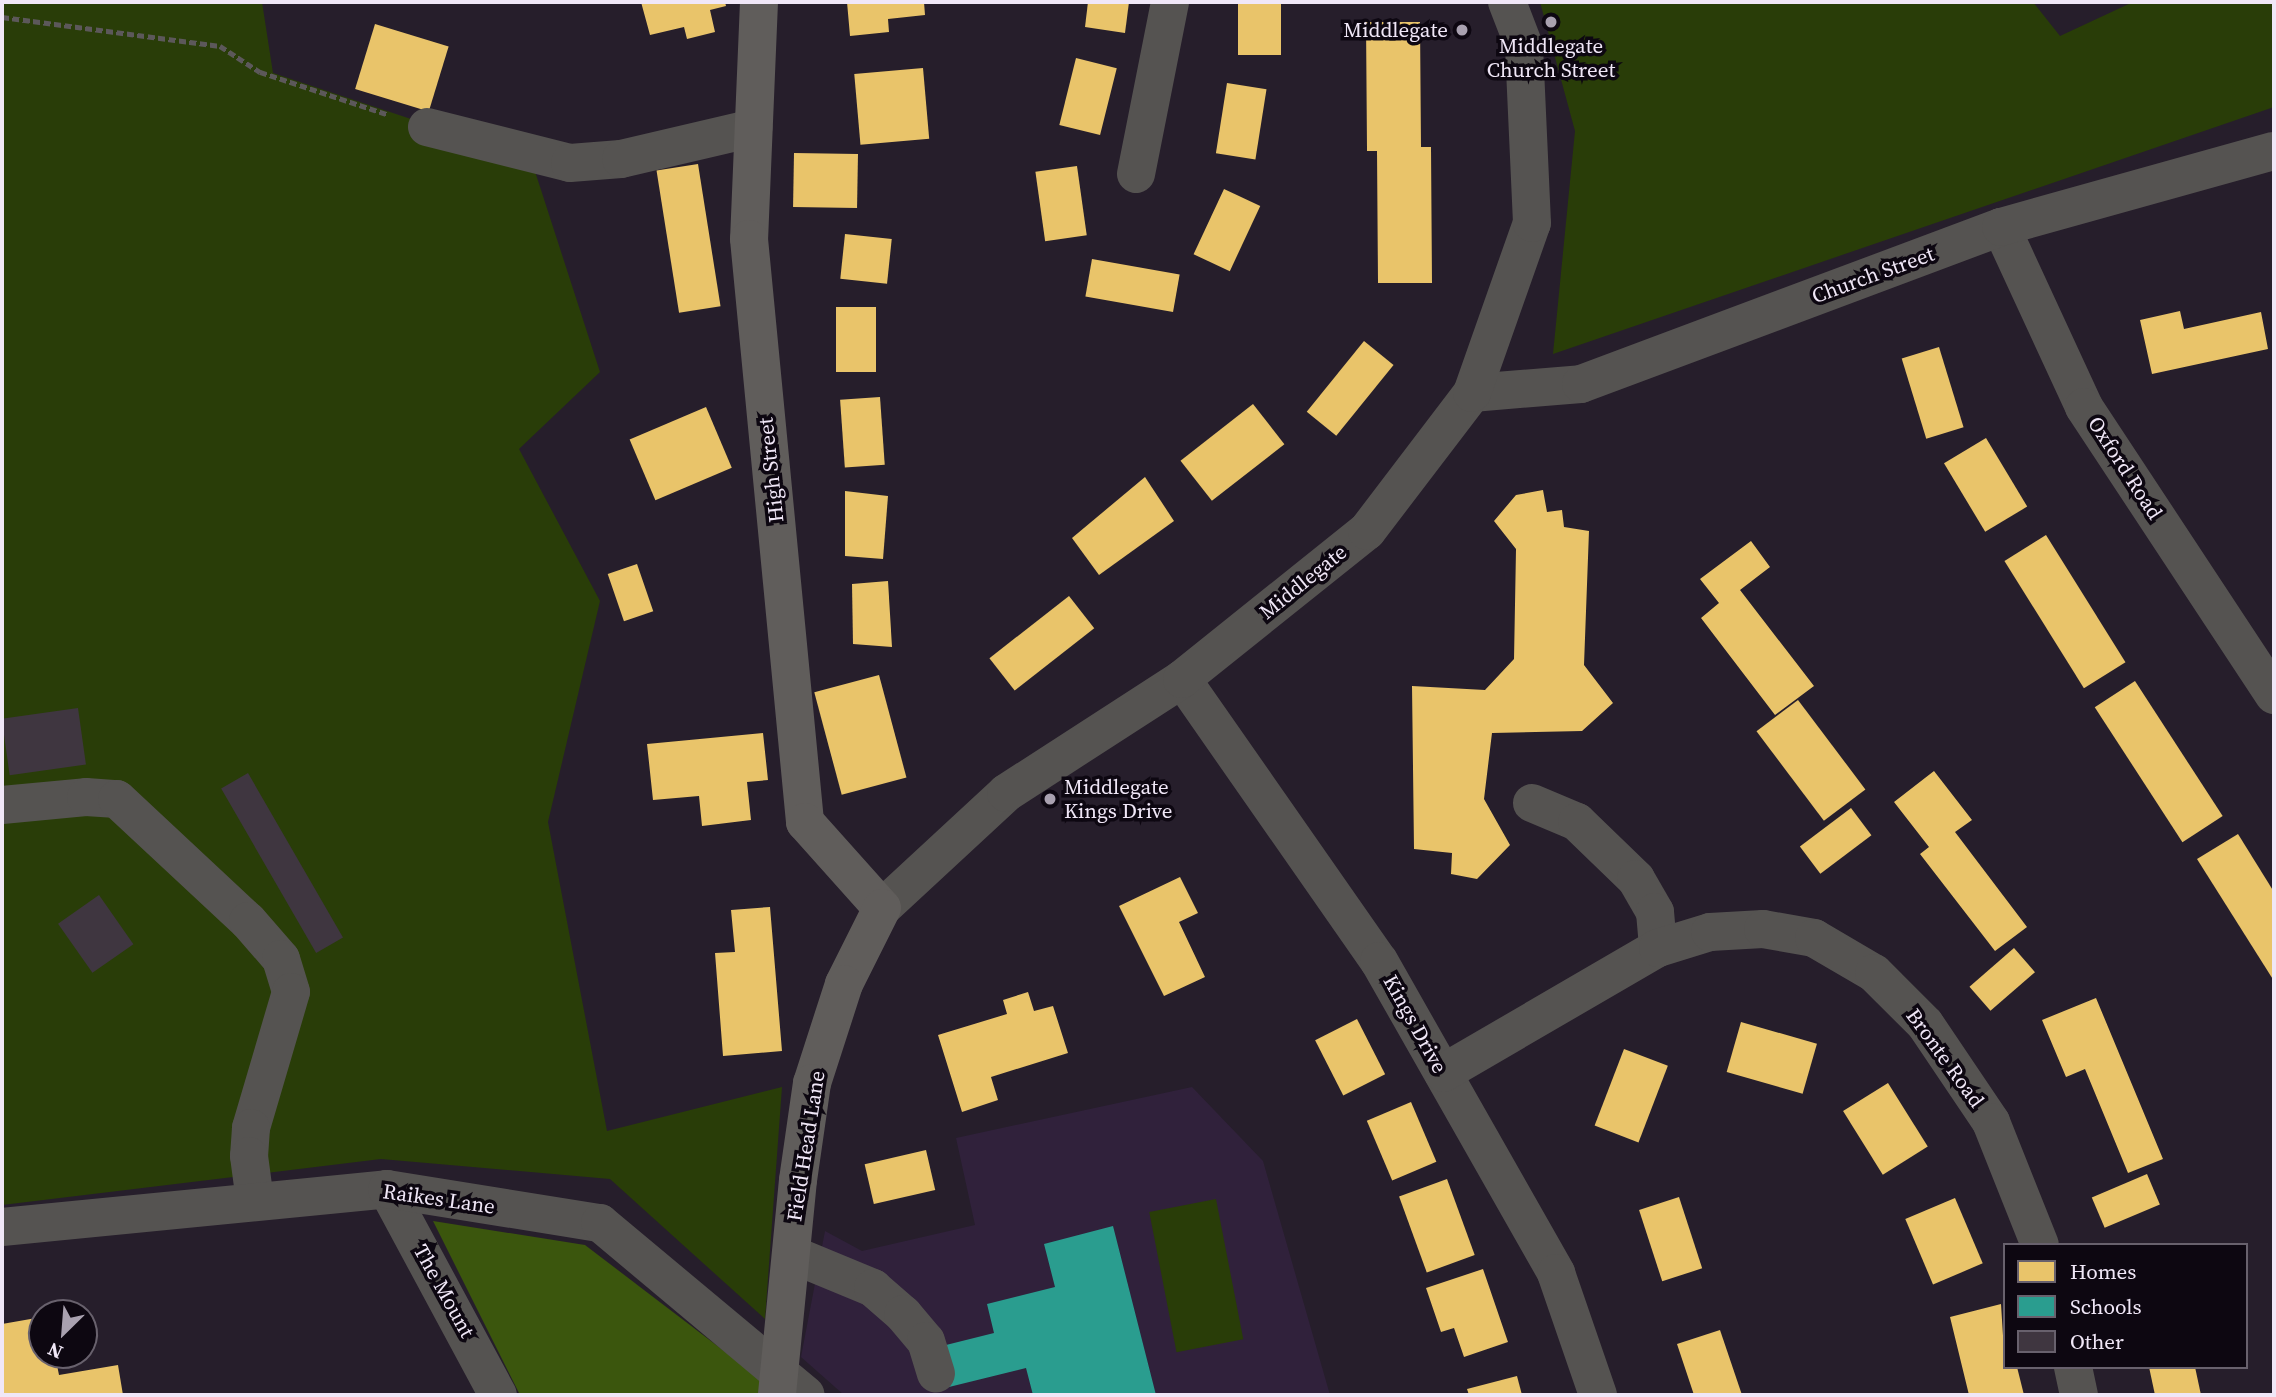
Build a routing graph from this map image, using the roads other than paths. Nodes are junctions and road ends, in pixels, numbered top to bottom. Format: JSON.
{"nodes":[{"id":1,"x":759,"y":2,"type":"edge"},
{"id":2,"x":1170,"y":2,"type":"edge"},
{"id":3,"x":1507,"y":2,"type":"edge"},
{"id":4,"x":427,"y":127,"type":"road end"},
{"id":5,"x":754,"y":128,"type":"junction"},
{"id":6,"x":2274,"y":151,"type":"edge"},
{"id":7,"x":1136,"y":174,"type":"dead end"},
{"id":8,"x":2000,"y":228,"type":"junction"},
{"id":9,"x":1472,"y":393,"type":"junction"},
{"id":10,"x":1182,"y":679,"type":"junction"},
{"id":11,"x":2274,"y":695,"type":"edge"},
{"id":12,"x":1532,"y":803,"type":"dead end"},
{"id":13,"x":2,"y":805,"type":"edge"},
{"id":14,"x":882,"y":908,"type":"junction"},
{"id":15,"x":1658,"y":948,"type":"junction"},
{"id":16,"x":1443,"y":1073,"type":"junction"},
{"id":17,"x":387,"y":1189,"type":"junction"},
{"id":18,"x":255,"y":1201,"type":"junction"},
{"id":19,"x":2,"y":1227,"type":"edge"},
{"id":20,"x":2039,"y":1243,"type":"edge"},
{"id":21,"x":791,"y":1254,"type":"junction"},
{"id":22,"x":2073,"y":1369,"type":"edge"},
{"id":23,"x":936,"y":1373,"type":"dead end"},
{"id":24,"x":788,"y":1388,"type":"edge"},
{"id":25,"x":498,"y":1395,"type":"edge"},
{"id":26,"x":1598,"y":1395,"type":"edge"},
{"id":27,"x":2079,"y":1395,"type":"edge"}],
"edges":[{"from":1,"to":5,"type":"main road","name":"High Street"},
{"from":2,"to":7,"type":"street"},
{"from":3,"to":9,"type":"street","name":"Middlegate"},
{"from":4,"to":5,"type":"street"},
{"from":5,"to":14,"type":"main road","name":"High Street"},
{"from":6,"to":8,"type":"street","name":"Church Street"},
{"from":8,"to":9,"type":"street","name":"Church Street"},
{"from":8,"to":11,"type":"street","name":"Oxford Road"},
{"from":9,"to":10,"type":"street","name":"Middlegate"},
{"from":10,"to":14,"type":"street","name":"Middlegate"},
{"from":10,"to":16,"type":"street","name":"Kings Drive"},
{"from":12,"to":15,"type":"street"},
{"from":13,"to":18,"type":"street"},
{"from":14,"to":21,"type":"main road","name":"Field Head Lane"},
{"from":15,"to":16,"type":"street","name":"Bronte Road"},
{"from":15,"to":20,"type":"street","name":"Bronte Road"},
{"from":16,"to":26,"type":"street","name":"Kings Drive"},
{"from":17,"to":18,"type":"street","name":"Raikes Lane"},
{"from":17,"to":24,"type":"street","name":"Raikes Lane"},
{"from":17,"to":25,"type":"street","name":"The Mount"},
{"from":18,"to":19,"type":"street","name":"Raikes Lane"},
{"from":21,"to":23,"type":"street"},
{"from":21,"to":24,"type":"main road","name":"Field Head Lane"},
{"from":22,"to":27,"type":"street"}]}
